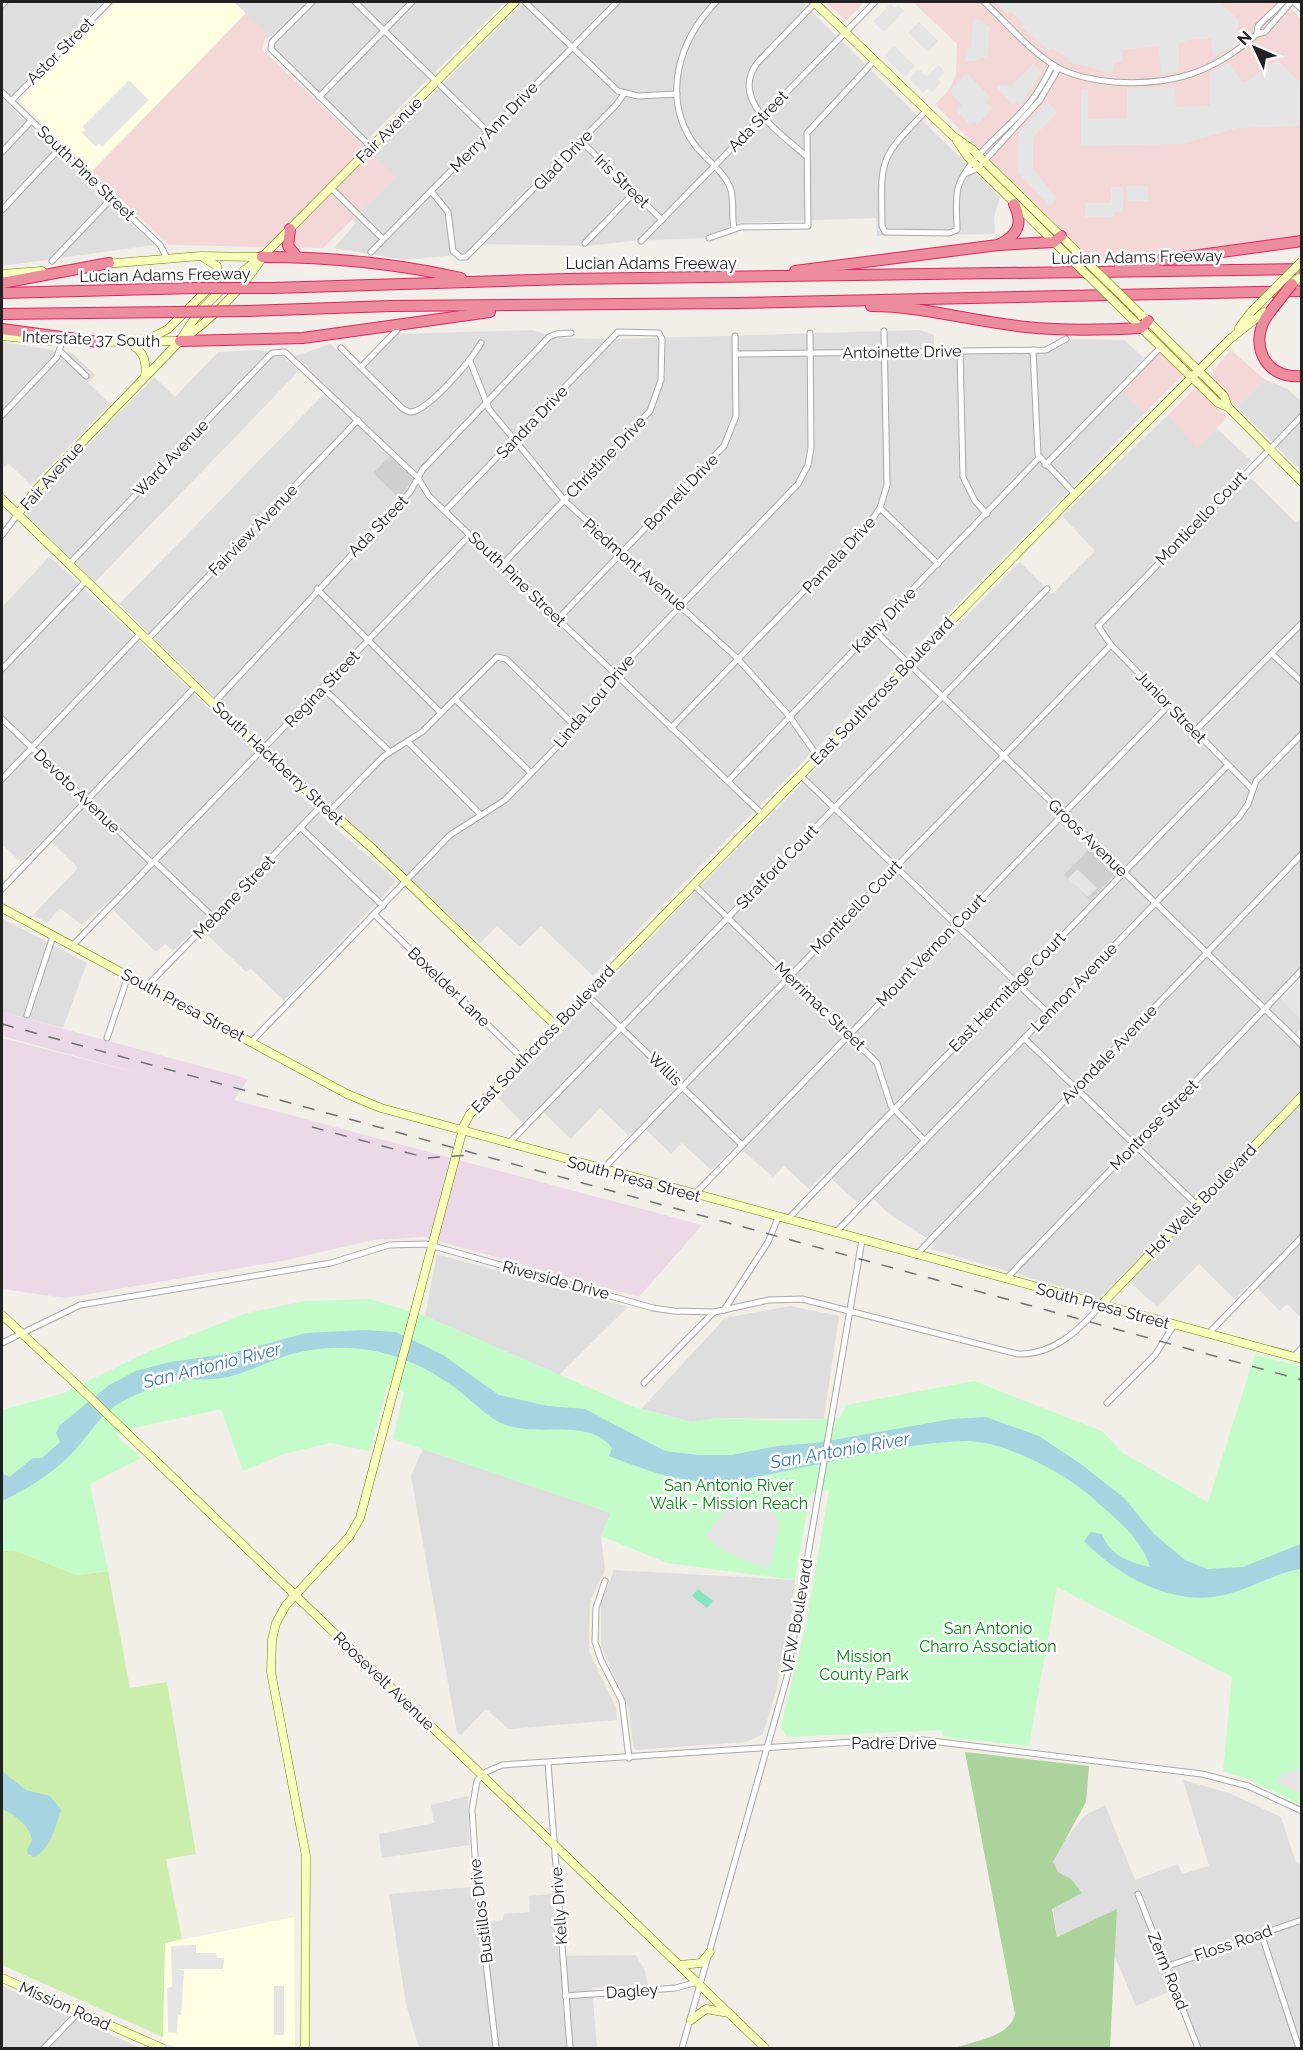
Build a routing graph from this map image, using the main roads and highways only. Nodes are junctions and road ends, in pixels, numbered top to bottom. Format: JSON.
{"nodes":[{"id":1,"x":515,"y":2,"type":"edge"},
{"id":2,"x":815,"y":2,"type":"edge"},
{"id":3,"x":953,"y":136,"type":"junction"},
{"id":4,"x":1014,"y":204,"type":"junction"},
{"id":5,"x":290,"y":229,"type":"junction"},
{"id":6,"x":1057,"y":239,"type":"junction"},
{"id":7,"x":1302,"y":242,"type":"edge"},
{"id":8,"x":998,"y":245,"type":"junction"},
{"id":9,"x":200,"y":256,"type":"junction"},
{"id":10,"x":262,"y":257,"type":"junction"},
{"id":11,"x":297,"y":257,"type":"junction"},
{"id":12,"x":1302,"y":261,"type":"edge"},
{"id":13,"x":109,"y":263,"type":"junction"},
{"id":14,"x":1302,"y":269,"type":"edge"},
{"id":15,"x":2,"y":274,"type":"edge"},
{"id":16,"x":1036,"y":274,"type":"junction"},
{"id":17,"x":1302,"y":275,"type":"edge"},
{"id":18,"x":769,"y":278,"type":"junction"},
{"id":19,"x":476,"y":281,"type":"junction"},
{"id":20,"x":2,"y":283,"type":"edge"},
{"id":21,"x":1297,"y":288,"type":"edge"},
{"id":22,"x":2,"y":292,"type":"edge"},
{"id":23,"x":1242,"y":292,"type":"junction"},
{"id":24,"x":1302,"y":296,"type":"edge"},
{"id":25,"x":757,"y":302,"type":"junction"},
{"id":26,"x":535,"y":306,"type":"junction"},
{"id":27,"x":1267,"y":312,"type":"junction"},
{"id":28,"x":2,"y":314,"type":"edge"},
{"id":29,"x":1143,"y":321,"type":"junction"},
{"id":30,"x":2,"y":330,"type":"edge"},
{"id":31,"x":2,"y":336,"type":"edge"},
{"id":32,"x":1230,"y":339,"type":"junction"},
{"id":33,"x":180,"y":341,"type":"junction"},
{"id":34,"x":99,"y":342,"type":"junction"},
{"id":35,"x":128,"y":342,"type":"junction"},
{"id":36,"x":142,"y":342,"type":"junction"},
{"id":37,"x":1199,"y":371,"type":"junction"},
{"id":38,"x":1302,"y":376,"type":"edge"},
{"id":39,"x":145,"y":377,"type":"junction"},
{"id":40,"x":1192,"y":378,"type":"junction"},
{"id":41,"x":1228,"y":407,"type":"junction"},
{"id":42,"x":1302,"y":482,"type":"edge"},
{"id":43,"x":2,"y":499,"type":"edge"},
{"id":44,"x":18,"y":514,"type":"junction"},
{"id":45,"x":2,"y":908,"type":"edge"},
{"id":46,"x":556,"y":1026,"type":"junction"},
{"id":47,"x":1302,"y":1096,"type":"edge"},
{"id":48,"x":463,"y":1132,"type":"junction"},
{"id":49,"x":1101,"y":1305,"type":"junction"},
{"id":50,"x":2,"y":1315,"type":"edge"},
{"id":51,"x":1297,"y":1358,"type":"edge"},
{"id":52,"x":295,"y":1594,"type":"junction"},
{"id":53,"x":710,"y":1952,"type":"road end"},
{"id":54,"x":680,"y":1965,"type":"junction"},
{"id":55,"x":2,"y":1979,"type":"edge"},
{"id":56,"x":729,"y":2013,"type":"junction"},
{"id":57,"x":691,"y":2020,"type":"road end"},
{"id":58,"x":151,"y":2047,"type":"edge"},
{"id":59,"x":162,"y":2049,"type":"edge"},
{"id":60,"x":305,"y":2049,"type":"edge"},
{"id":61,"x":765,"y":2049,"type":"edge"}],
"edges":[{"from":1,"to":5,"type":"main road","name":"Fair Avenue"},
{"from":2,"to":3,"type":"main road"},
{"from":3,"to":4,"type":"main road"},
{"from":3,"to":6,"type":"main road"},
{"from":4,"to":6,"type":"main road"},
{"from":4,"to":8,"type":"highway"},
{"from":5,"to":10,"type":"main road","name":"Fair Avenue"},
{"from":5,"to":11,"type":"highway"},
{"from":6,"to":8,"type":"highway"},
{"from":6,"to":29,"type":"main road","bridge":true},
{"from":6,"to":29,"type":"main road","bridge":true},
{"from":7,"to":16,"type":"highway"},
{"from":8,"to":18,"type":"highway"},
{"from":9,"to":10,"type":"main road"},
{"from":9,"to":13,"type":"main road"},
{"from":9,"to":36,"type":"main road"},
{"from":10,"to":11,"type":"highway"},
{"from":10,"to":33,"type":"main road","name":"Fair Avenue"},
{"from":11,"to":19,"type":"highway"},
{"from":12,"to":32,"type":"main road","name":"East Southcross Boulevard","bridge":true},
{"from":13,"to":15,"type":"main road"},
{"from":13,"to":20,"type":"highway"},
{"from":14,"to":16,"type":"highway","name":"Lucian Adams Freeway"},
{"from":16,"to":18,"type":"highway","name":"Lucian Adams Freeway"},
{"from":17,"to":21,"type":"main road"},
{"from":18,"to":19,"type":"highway","name":"Lucian Adams Freeway"},
{"from":19,"to":22,"type":"highway","name":"Lucian Adams Freeway","bridge":true},
{"from":21,"to":23,"type":"highway"},
{"from":21,"to":27,"type":"highway","bridge":true},
{"from":23,"to":24,"type":"highway"},
{"from":23,"to":25,"type":"highway"},
{"from":25,"to":26,"type":"highway"},
{"from":25,"to":29,"type":"highway"},
{"from":26,"to":28,"type":"highway","bridge":true},
{"from":26,"to":33,"type":"highway"},
{"from":27,"to":32,"type":"main road","name":"East Southcross Boulevard"},
{"from":27,"to":38,"type":"highway"},
{"from":29,"to":37,"type":"main road"},
{"from":29,"to":40,"type":"main road"},
{"from":30,"to":34,"type":"highway"},
{"from":31,"to":34,"type":"main road","name":"Interstate 37 South"},
{"from":32,"to":37,"type":"main road","name":"East Southcross Boulevard"},
{"from":33,"to":36,"type":"main road","name":"Interstate 37 South"},
{"from":33,"to":39,"type":"main road","name":"Fair Avenue"},
{"from":34,"to":35,"type":"main road","name":"Interstate 37 South"},
{"from":35,"to":36,"type":"main road","name":"Interstate 37 South"},
{"from":35,"to":39,"type":"main road"},
{"from":37,"to":40,"type":"main road","name":"East Southcross Boulevard"},
{"from":37,"to":41,"type":"main road"},
{"from":39,"to":44,"type":"main road","name":"Fair Avenue"},
{"from":40,"to":41,"type":"main road"},
{"from":40,"to":46,"type":"main road","name":"East Southcross Boulevard"},
{"from":41,"to":42,"type":"main road"},
{"from":43,"to":44,"type":"main road","name":"South Hackberry Street"},
{"from":44,"to":46,"type":"main road","name":"South Hackberry Street"},
{"from":45,"to":48,"type":"main road","name":"South Presa Street"},
{"from":46,"to":48,"type":"main road","name":"East Southcross Boulevard"},
{"from":47,"to":49,"type":"main road","name":"Hot Wells Boulevard"},
{"from":48,"to":49,"type":"main road","name":"South Presa Street"},
{"from":48,"to":52,"type":"main road","name":"East Southcross Boulevard"},
{"from":49,"to":51,"type":"main road","name":"South Presa Street"},
{"from":50,"to":52,"type":"main road","name":"Roosevelt Avenue"},
{"from":52,"to":54,"type":"main road","name":"Roosevelt Avenue"},
{"from":52,"to":60,"type":"main road","name":"East Southcross Boulevard"},
{"from":53,"to":54,"type":"main road"},
{"from":54,"to":56,"type":"main road","name":"Roosevelt Avenue"},
{"from":55,"to":58,"type":"main road","name":"Mission Road"},
{"from":56,"to":57,"type":"main road"},
{"from":56,"to":61,"type":"main road","name":"Roosevelt Avenue"},
{"from":58,"to":59,"type":"main road","name":"Mission Road"}]}
